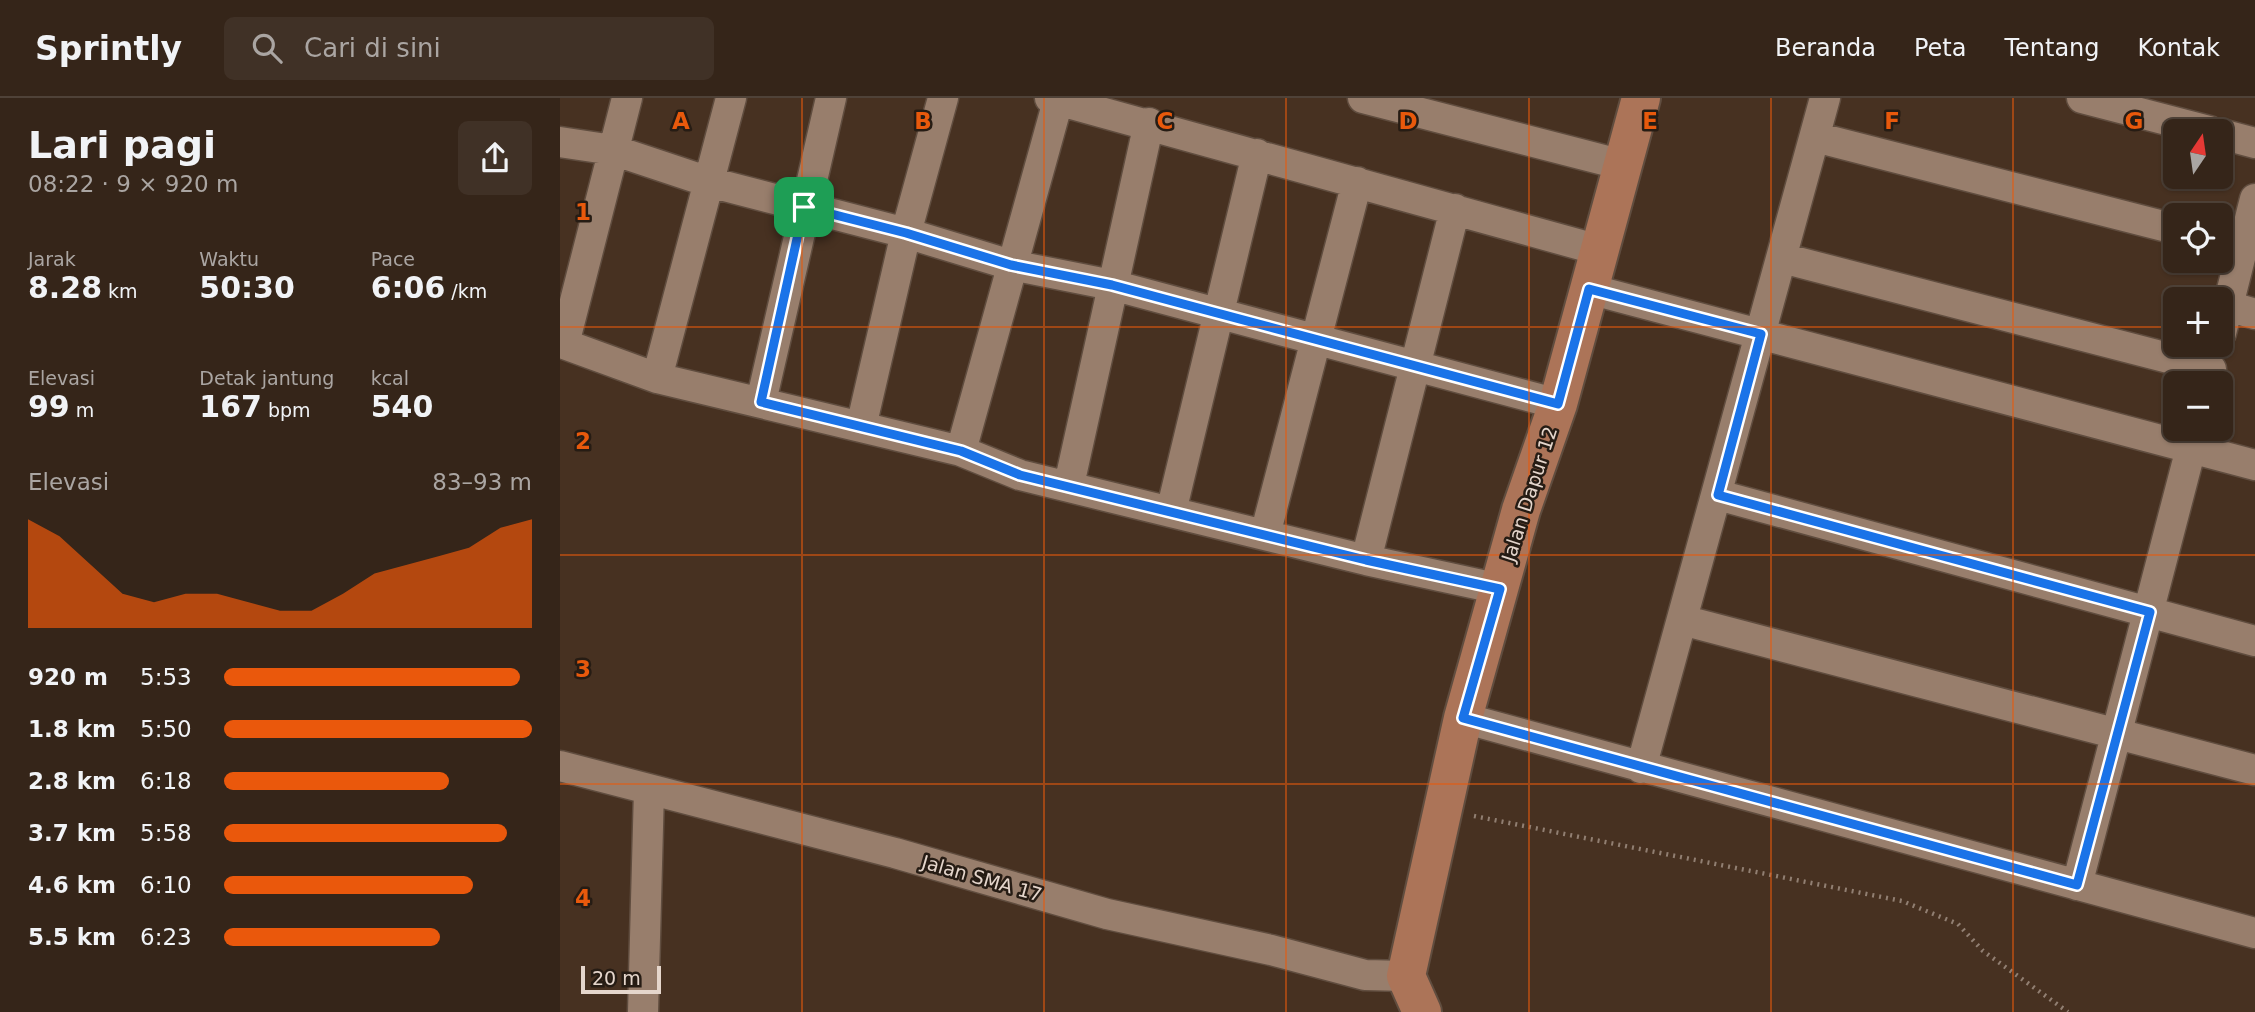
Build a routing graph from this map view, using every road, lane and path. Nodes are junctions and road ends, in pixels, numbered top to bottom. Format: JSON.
{"nodes":[{"id":1,"x":626,"y":98,"type":"edge"},
{"id":2,"x":731,"y":98,"type":"edge"},
{"id":3,"x":831,"y":98,"type":"edge"},
{"id":4,"x":943,"y":98,"type":"edge"},
{"id":5,"x":1363,"y":98,"type":"edge"},
{"id":6,"x":1641,"y":98,"type":"edge"},
{"id":7,"x":1825,"y":98,"type":"edge"},
{"id":8,"x":2081,"y":98,"type":"edge"},
{"id":9,"x":1054,"y":99,"type":"edge"},
{"id":10,"x":1406,"y":104,"type":"edge"},
{"id":11,"x":2163,"y":119,"type":"edge"},
{"id":12,"x":1149,"y":123,"type":"junction"},
{"id":13,"x":1815,"y":137,"type":"junction"},
{"id":14,"x":2233,"y":137,"type":"edge"},
{"id":15,"x":560,"y":142,"type":"edge"},
{"id":16,"x":2255,"y":143,"type":"edge"},
{"id":17,"x":613,"y":150,"type":"junction"},
{"id":18,"x":1257,"y":154,"type":"junction"},
{"id":19,"x":1623,"y":165,"type":"junction"},
{"id":20,"x":709,"y":181,"type":"junction"},
{"id":21,"x":1357,"y":182,"type":"junction"},
{"id":22,"x":2255,"y":199,"type":"edge"},
{"id":23,"x":804,"y":207,"type":"junction"},
{"id":24,"x":1455,"y":209,"type":"junction"},
{"id":25,"x":2163,"y":226,"type":"edge"},
{"id":26,"x":906,"y":233,"type":"junction"},
{"id":27,"x":2233,"y":242,"type":"edge"},
{"id":28,"x":1600,"y":250,"type":"junction"},
{"id":29,"x":1782,"y":258,"type":"junction"},
{"id":30,"x":1011,"y":265,"type":"junction"},
{"id":31,"x":2233,"y":273,"type":"edge"},
{"id":32,"x":1112,"y":285,"type":"junction"},
{"id":33,"x":1589,"y":289,"type":"junction"},
{"id":34,"x":1218,"y":314,"type":"junction"},
{"id":35,"x":2234,"y":318,"type":"edge"},
{"id":36,"x":1761,"y":334,"type":"junction"},
{"id":37,"x":1315,"y":340,"type":"junction"},
{"id":38,"x":562,"y":344,"type":"edge"},
{"id":39,"x":1415,"y":365,"type":"junction"},
{"id":40,"x":2212,"y":366,"type":"edge"},
{"id":41,"x":657,"y":377,"type":"junction"},
{"id":42,"x":761,"y":402,"type":"junction"},
{"id":43,"x":1558,"y":404,"type":"junction"},
{"id":44,"x":861,"y":427,"type":"junction"},
{"id":45,"x":2163,"y":431,"type":"edge"},
{"id":46,"x":2192,"y":441,"type":"edge"},
{"id":47,"x":2200,"y":441,"type":"edge"},
{"id":48,"x":961,"y":451,"type":"junction"},
{"id":49,"x":2255,"y":465,"type":"edge"},
{"id":50,"x":1069,"y":485,"type":"junction"},
{"id":51,"x":1718,"y":495,"type":"junction"},
{"id":52,"x":1171,"y":512,"type":"junction"},
{"id":53,"x":1265,"y":535,"type":"junction"},
{"id":54,"x":1366,"y":560,"type":"junction"},
{"id":55,"x":1500,"y":589,"type":"junction"},
{"id":56,"x":2150,"y":612,"type":"junction"},
{"id":57,"x":1682,"y":620,"type":"junction"},
{"id":58,"x":2255,"y":641,"type":"edge"},
{"id":59,"x":1463,"y":718,"type":"junction"},
{"id":60,"x":2117,"y":734,"type":"junction"},
{"id":61,"x":560,"y":766,"type":"edge"},
{"id":62,"x":1641,"y":768,"type":"junction"},
{"id":63,"x":2255,"y":770,"type":"edge"},
{"id":64,"x":649,"y":790,"type":"junction"},
{"id":65,"x":1442,"y":810,"type":"junction"},
{"id":66,"x":2077,"y":885,"type":"junction"},
{"id":67,"x":2255,"y":933,"type":"edge"},
{"id":68,"x":1406,"y":976,"type":"junction"},
{"id":69,"x":643,"y":1012,"type":"edge"},
{"id":70,"x":1422,"y":1012,"type":"edge"},
{"id":71,"x":2068,"y":1012,"type":"edge"}],
"edges":[{"from":1,"to":17,"type":"street"},
{"from":2,"to":20,"type":"street"},
{"from":3,"to":23,"type":"street"},
{"from":4,"to":26,"type":"street"},
{"from":5,"to":10,"type":"street"},
{"from":6,"to":19,"type":"street","name":"Jalan Dapur 12"},
{"from":7,"to":13,"type":"street"},
{"from":8,"to":11,"type":"street"},
{"from":9,"to":12,"type":"street"},
{"from":9,"to":30,"type":"street"},
{"from":10,"to":19,"type":"street"},
{"from":12,"to":18,"type":"street"},
{"from":12,"to":32,"type":"street"},
{"from":13,"to":25,"type":"street"},
{"from":13,"to":29,"type":"street"},
{"from":14,"to":16,"type":"street"},
{"from":15,"to":17,"type":"street"},
{"from":17,"to":20,"type":"street"},
{"from":17,"to":38,"type":"street"},
{"from":18,"to":21,"type":"street"},
{"from":18,"to":34,"type":"street"},
{"from":19,"to":28,"type":"street","name":"Jalan Dapur 12"},
{"from":20,"to":23,"type":"street"},
{"from":20,"to":41,"type":"street"},
{"from":21,"to":24,"type":"street"},
{"from":21,"to":37,"type":"street"},
{"from":22,"to":27,"type":"street"},
{"from":23,"to":26,"type":"street"},
{"from":23,"to":42,"type":"street"},
{"from":24,"to":28,"type":"street"},
{"from":24,"to":39,"type":"street"},
{"from":26,"to":30,"type":"street"},
{"from":26,"to":44,"type":"street"},
{"from":28,"to":33,"type":"street","name":"Jalan Dapur 12"},
{"from":29,"to":36,"type":"street"},
{"from":29,"to":40,"type":"street"},
{"from":30,"to":32,"type":"street"},
{"from":30,"to":48,"type":"street"},
{"from":31,"to":35,"type":"street"},
{"from":32,"to":34,"type":"street"},
{"from":32,"to":50,"type":"street"},
{"from":33,"to":36,"type":"street"},
{"from":33,"to":43,"type":"street","name":"Jalan Dapur 12"},
{"from":34,"to":37,"type":"street"},
{"from":34,"to":52,"type":"street"},
{"from":36,"to":45,"type":"street"},
{"from":36,"to":51,"type":"street"},
{"from":37,"to":39,"type":"street"},
{"from":37,"to":53,"type":"street"},
{"from":38,"to":41,"type":"street"},
{"from":39,"to":43,"type":"street"},
{"from":39,"to":54,"type":"street"},
{"from":41,"to":42,"type":"street"},
{"from":42,"to":44,"type":"street"},
{"from":43,"to":55,"type":"street","name":"Jalan Dapur 12"},
{"from":44,"to":48,"type":"street"},
{"from":46,"to":56,"type":"street"},
{"from":47,"to":49,"type":"street"},
{"from":48,"to":50,"type":"street"},
{"from":50,"to":52,"type":"street"},
{"from":51,"to":56,"type":"street"},
{"from":51,"to":57,"type":"street"},
{"from":52,"to":53,"type":"street"},
{"from":53,"to":54,"type":"street"},
{"from":54,"to":55,"type":"street"},
{"from":55,"to":59,"type":"street","name":"Jalan Dapur 12"},
{"from":56,"to":58,"type":"street"},
{"from":56,"to":60,"type":"street"},
{"from":57,"to":60,"type":"street"},
{"from":57,"to":62,"type":"street"},
{"from":59,"to":62,"type":"street"},
{"from":59,"to":65,"type":"street","name":"Jalan Dapur 12"},
{"from":60,"to":63,"type":"street"},
{"from":60,"to":66,"type":"street"},
{"from":61,"to":64,"type":"street","name":"Jalan SMA 17"},
{"from":62,"to":66,"type":"street"},
{"from":64,"to":68,"type":"street","name":"Jalan SMA 17"},
{"from":64,"to":69,"type":"street"},
{"from":65,"to":68,"type":"street","name":"Jalan Dapur 12"},
{"from":65,"to":71,"type":"path"},
{"from":66,"to":67,"type":"street"},
{"from":68,"to":70,"type":"street"}]}
